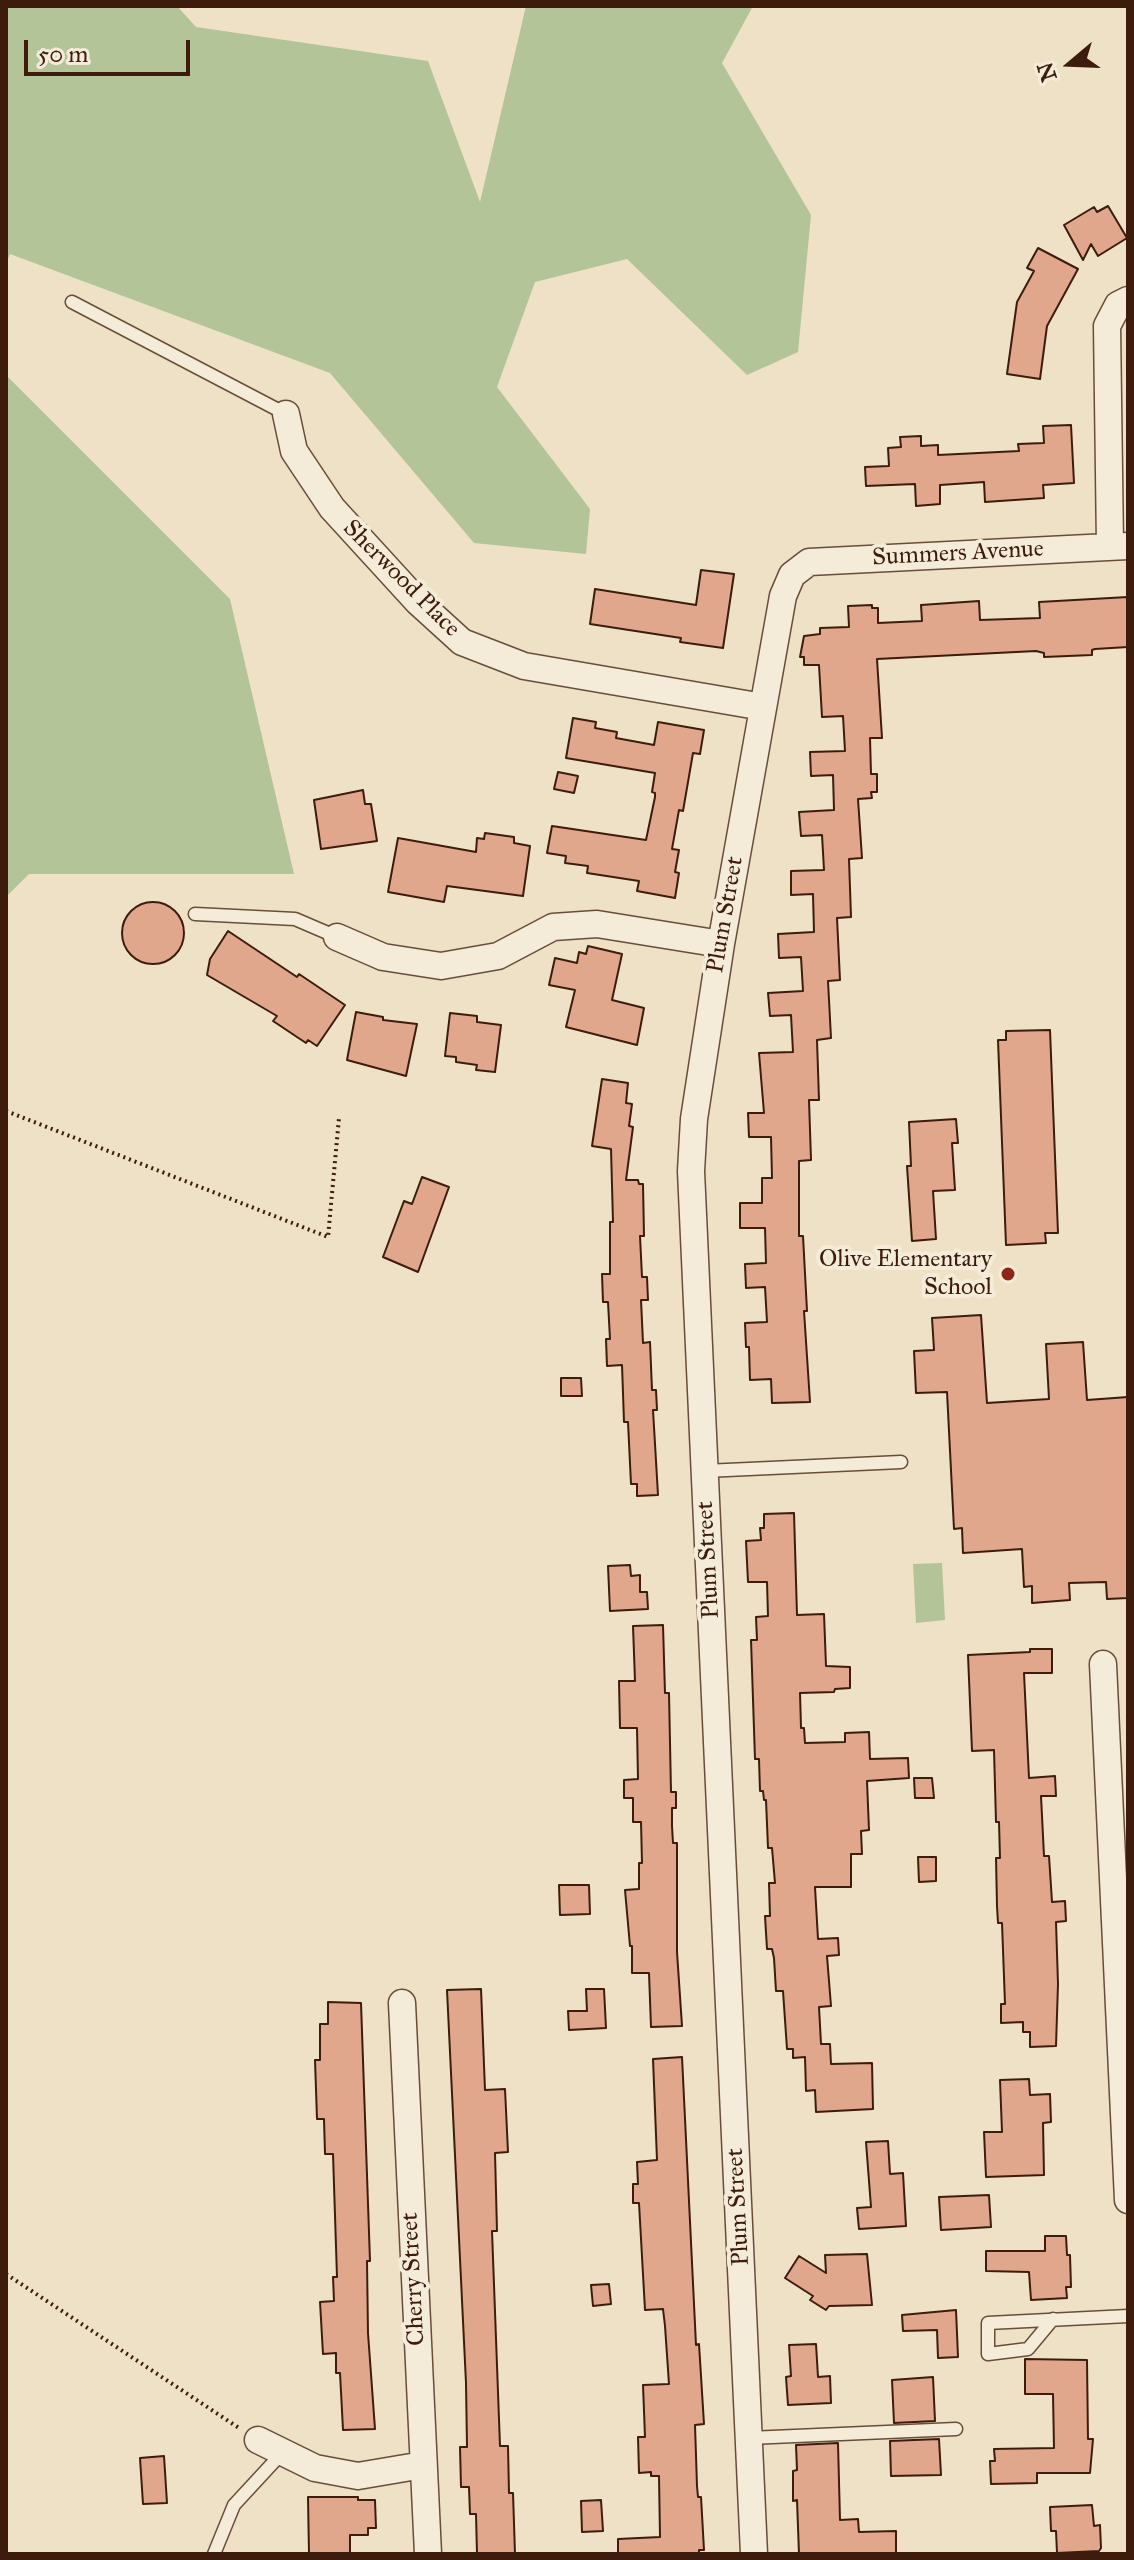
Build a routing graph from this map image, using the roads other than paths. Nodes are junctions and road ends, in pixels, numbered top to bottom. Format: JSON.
{"nodes":[{"id":1,"x":1128,"y":300,"type":"edge"},
{"id":2,"x":72,"y":302,"type":"dead end"},
{"id":3,"x":286,"y":414,"type":"joint"},
{"id":4,"x":1119,"y":546,"type":"edge"},
{"id":5,"x":792,"y":575,"type":"joint"},
{"id":6,"x":763,"y":707,"type":"junction"},
{"id":7,"x":195,"y":914,"type":"dead end"},
{"id":8,"x":337,"y":937,"type":"joint"},
{"id":9,"x":721,"y":944,"type":"junction"},
{"id":10,"x":901,"y":1462,"type":"dead end"},
{"id":11,"x":705,"y":1471,"type":"junction"},
{"id":12,"x":1103,"y":1664,"type":"dead end"},
{"id":13,"x":402,"y":2003,"type":"dead end"},
{"id":14,"x":1128,"y":2200,"type":"edge"},
{"id":15,"x":1128,"y":2316,"type":"edge"},
{"id":16,"x":1053,"y":2319,"type":"junction"},
{"id":17,"x":956,"y":2429,"type":"dead end"},
{"id":18,"x":749,"y":2438,"type":"junction"},
{"id":19,"x":258,"y":2440,"type":"road end"},
{"id":20,"x":283,"y":2452,"type":"junction"},
{"id":21,"x":423,"y":2465,"type":"junction"},
{"id":22,"x":214,"y":2554,"type":"edge"},
{"id":23,"x":428,"y":2554,"type":"edge"},
{"id":24,"x":754,"y":2554,"type":"edge"}],
"edges":[{"from":1,"to":4,"type":"street"},
{"from":2,"to":3,"type":"lane"},
{"from":3,"to":6,"type":"street","name":"Sherwood Place"},
{"from":4,"to":5,"type":"street","name":"Summers Avenue"},
{"from":5,"to":6,"type":"street","name":"Plum Street"},
{"from":6,"to":9,"type":"street","name":"Plum Street"},
{"from":7,"to":8,"type":"lane"},
{"from":8,"to":9,"type":"street"},
{"from":9,"to":11,"type":"street","name":"Plum Street"},
{"from":10,"to":11,"type":"lane"},
{"from":11,"to":18,"type":"street","name":"Plum Street"},
{"from":12,"to":14,"type":"street"},
{"from":13,"to":21,"type":"street","name":"Cherry Street"},
{"from":15,"to":16,"type":"lane"},
{"from":16,"to":16,"type":"lane"},
{"from":17,"to":18,"type":"lane"},
{"from":18,"to":24,"type":"street","name":"Plum Street"},
{"from":19,"to":20,"type":"street"},
{"from":20,"to":21,"type":"street"},
{"from":20,"to":22,"type":"lane"},
{"from":21,"to":23,"type":"street","name":"Cherry Street"}]}
